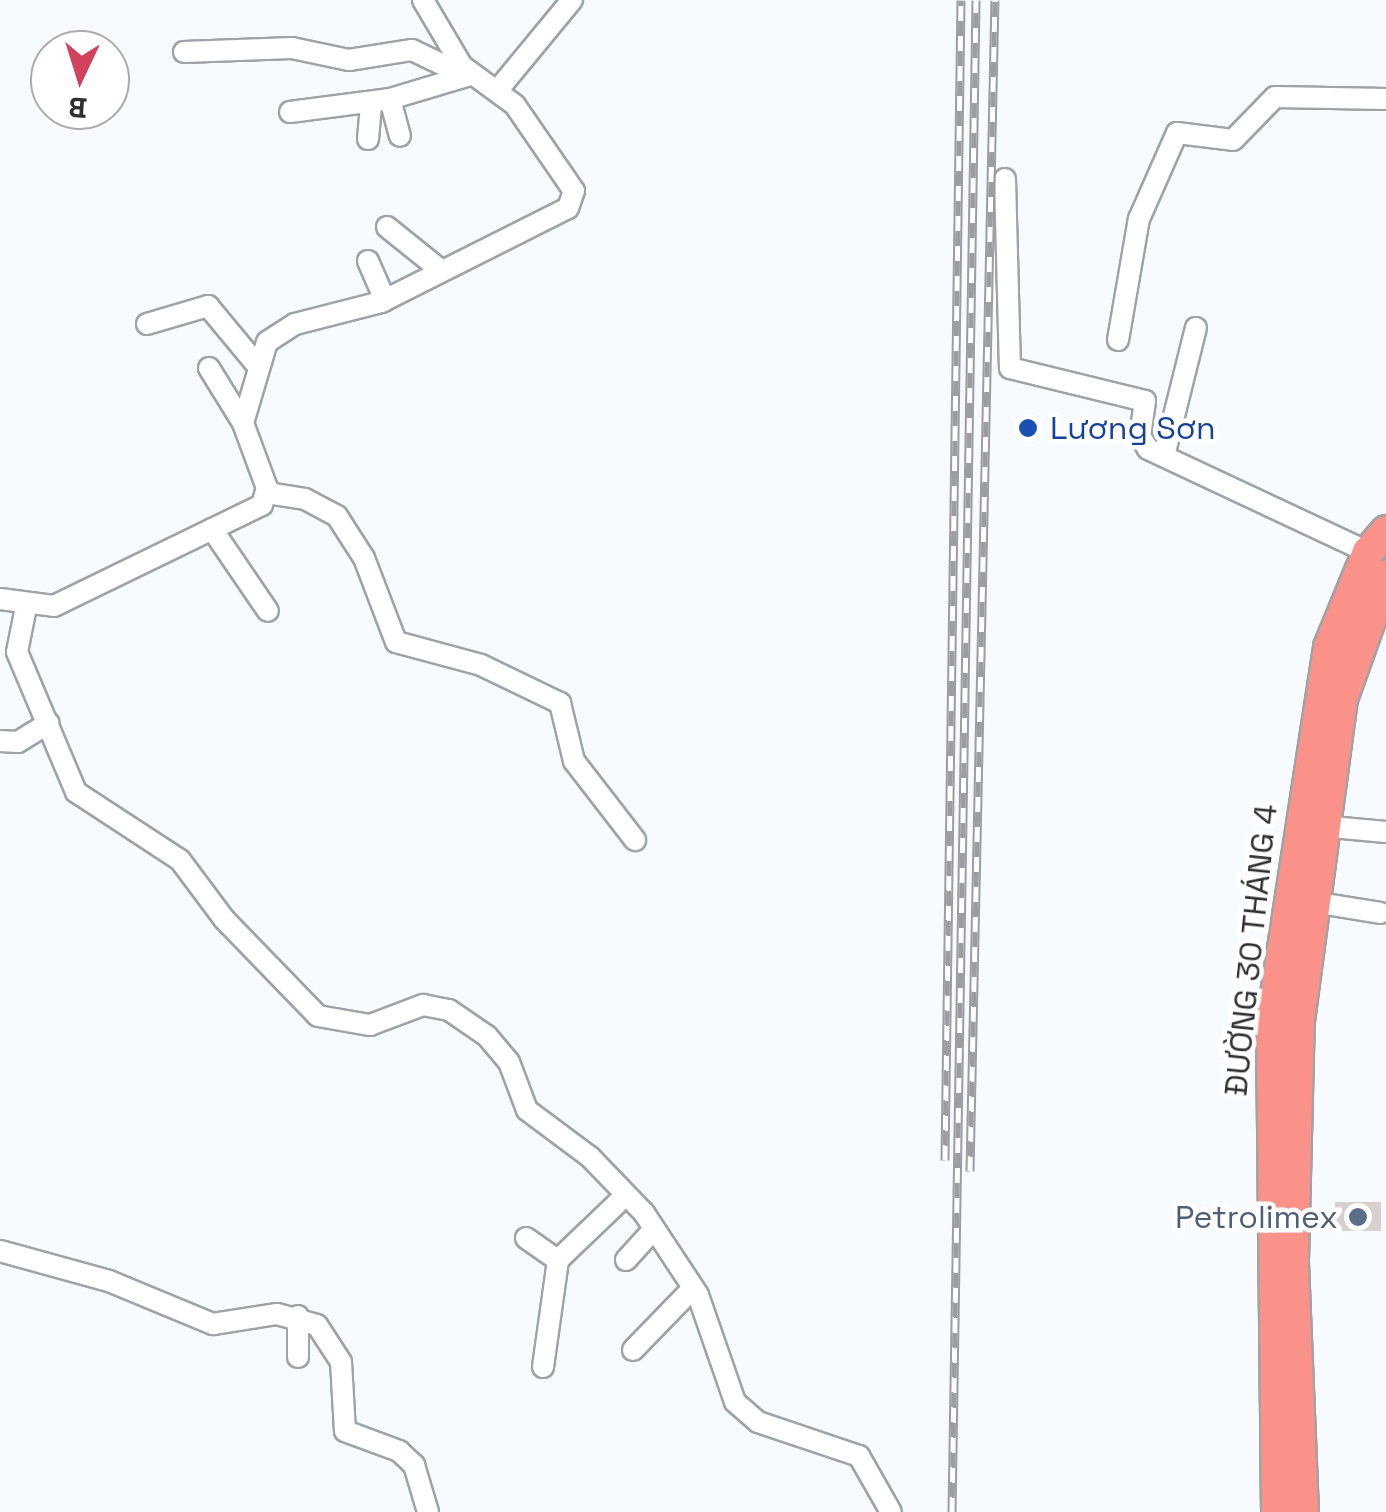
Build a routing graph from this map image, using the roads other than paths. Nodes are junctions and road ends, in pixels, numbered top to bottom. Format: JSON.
{"nodes":[{"id":1,"x":423,"y":0,"type":"edge"},
{"id":2,"x":572,"y":0,"type":"edge"},
{"id":3,"x":184,"y":52,"type":"dead end"},
{"id":4,"x":467,"y":76,"type":"junction"},
{"id":5,"x":497,"y":91,"type":"junction"},
{"id":6,"x":1386,"y":99,"type":"edge"},
{"id":7,"x":381,"y":100,"type":"junction"},
{"id":8,"x":290,"y":112,"type":"dead end"},
{"id":9,"x":400,"y":136,"type":"dead end"},
{"id":10,"x":368,"y":139,"type":"dead end"},
{"id":11,"x":1005,"y":180,"type":"dead end"},
{"id":12,"x":387,"y":227,"type":"dead end"},
{"id":13,"x":368,"y":260,"type":"dead end"},
{"id":14,"x":438,"y":268,"type":"junction"},
{"id":15,"x":386,"y":300,"type":"junction"},
{"id":16,"x":147,"y":324,"type":"dead end"},
{"id":17,"x":1196,"y":328,"type":"dead end"},
{"id":18,"x":1118,"y":340,"type":"dead end"},
{"id":19,"x":257,"y":366,"type":"junction"},
{"id":20,"x":208,"y":368,"type":"dead end"},
{"id":21,"x":244,"y":423,"type":"junction"},
{"id":22,"x":1164,"y":456,"type":"junction"},
{"id":23,"x":267,"y":493,"type":"junction"},
{"id":24,"x":212,"y":529,"type":"junction"},
{"id":25,"x":1382,"y":555,"type":"edge"},
{"id":26,"x":0,"y":598,"type":"edge"},
{"id":27,"x":26,"y":607,"type":"junction"},
{"id":28,"x":268,"y":611,"type":"dead end"},
{"id":29,"x":49,"y":723,"type":"junction"},
{"id":30,"x":0,"y":741,"type":"edge"},
{"id":31,"x":1322,"y":826,"type":"junction"},
{"id":32,"x":1386,"y":832,"type":"edge"},
{"id":33,"x":636,"y":840,"type":"dead end"},
{"id":34,"x":1313,"y":902,"type":"junction"},
{"id":35,"x":1380,"y":913,"type":"dead end"},
{"id":36,"x":626,"y":1195,"type":"junction"},
{"id":37,"x":654,"y":1229,"type":"junction"},
{"id":38,"x":526,"y":1238,"type":"dead end"},
{"id":39,"x":0,"y":1252,"type":"edge"},
{"id":40,"x":558,"y":1260,"type":"junction"},
{"id":41,"x":626,"y":1260,"type":"dead end"},
{"id":42,"x":1281,"y":1260,"type":"junction"},
{"id":43,"x":693,"y":1288,"type":"junction"},
{"id":44,"x":298,"y":1316,"type":"junction"},
{"id":45,"x":633,"y":1350,"type":"dead end"},
{"id":46,"x":298,"y":1357,"type":"dead end"},
{"id":47,"x":543,"y":1368,"type":"dead end"},
{"id":48,"x":428,"y":1512,"type":"edge"},
{"id":49,"x":891,"y":1512,"type":"edge"},
{"id":50,"x":1277,"y":1512,"type":"edge"},
{"id":51,"x":1303,"y":1512,"type":"edge"}],
"edges":[{"from":1,"to":4,"type":"street"},
{"from":2,"to":5,"type":"street"},
{"from":3,"to":4,"type":"street"},
{"from":4,"to":5,"type":"street"},
{"from":4,"to":7,"type":"street"},
{"from":5,"to":14,"type":"street"},
{"from":6,"to":18,"type":"street"},
{"from":7,"to":8,"type":"street"},
{"from":7,"to":9,"type":"street"},
{"from":7,"to":10,"type":"street"},
{"from":11,"to":22,"type":"street"},
{"from":12,"to":14,"type":"street"},
{"from":13,"to":15,"type":"street"},
{"from":14,"to":15,"type":"street"},
{"from":15,"to":19,"type":"street"},
{"from":16,"to":19,"type":"street"},
{"from":17,"to":22,"type":"street"},
{"from":19,"to":21,"type":"street"},
{"from":20,"to":21,"type":"street"},
{"from":21,"to":23,"type":"street"},
{"from":22,"to":25,"type":"street"},
{"from":23,"to":24,"type":"street"},
{"from":23,"to":33,"type":"street"},
{"from":24,"to":27,"type":"street"},
{"from":24,"to":28,"type":"street"},
{"from":25,"to":31,"type":"highway","name":"ĐƯỜNG 30 THÁNG 4"},
{"from":25,"to":42,"type":"highway","name":"ĐƯỜNG 30 THÁNG 4"},
{"from":26,"to":27,"type":"street"},
{"from":27,"to":29,"type":"street"},
{"from":29,"to":30,"type":"street"},
{"from":29,"to":36,"type":"street"},
{"from":31,"to":32,"type":"street"},
{"from":31,"to":34,"type":"highway","name":"ĐƯỜNG 30 THÁNG 4"},
{"from":34,"to":35,"type":"street"},
{"from":34,"to":42,"type":"highway","name":"ĐƯỜNG 30 THÁNG 4"},
{"from":36,"to":37,"type":"street"},
{"from":36,"to":40,"type":"street"},
{"from":37,"to":41,"type":"street"},
{"from":37,"to":43,"type":"street"},
{"from":38,"to":40,"type":"street"},
{"from":39,"to":44,"type":"street"},
{"from":40,"to":47,"type":"street"},
{"from":42,"to":50,"type":"highway","name":"ĐƯỜNG 30 THÁNG 4"},
{"from":42,"to":51,"type":"highway","name":"ĐƯỜNG 30 THÁNG 4"},
{"from":43,"to":45,"type":"street"},
{"from":43,"to":49,"type":"street"},
{"from":44,"to":46,"type":"street"},
{"from":44,"to":48,"type":"street"}]}
